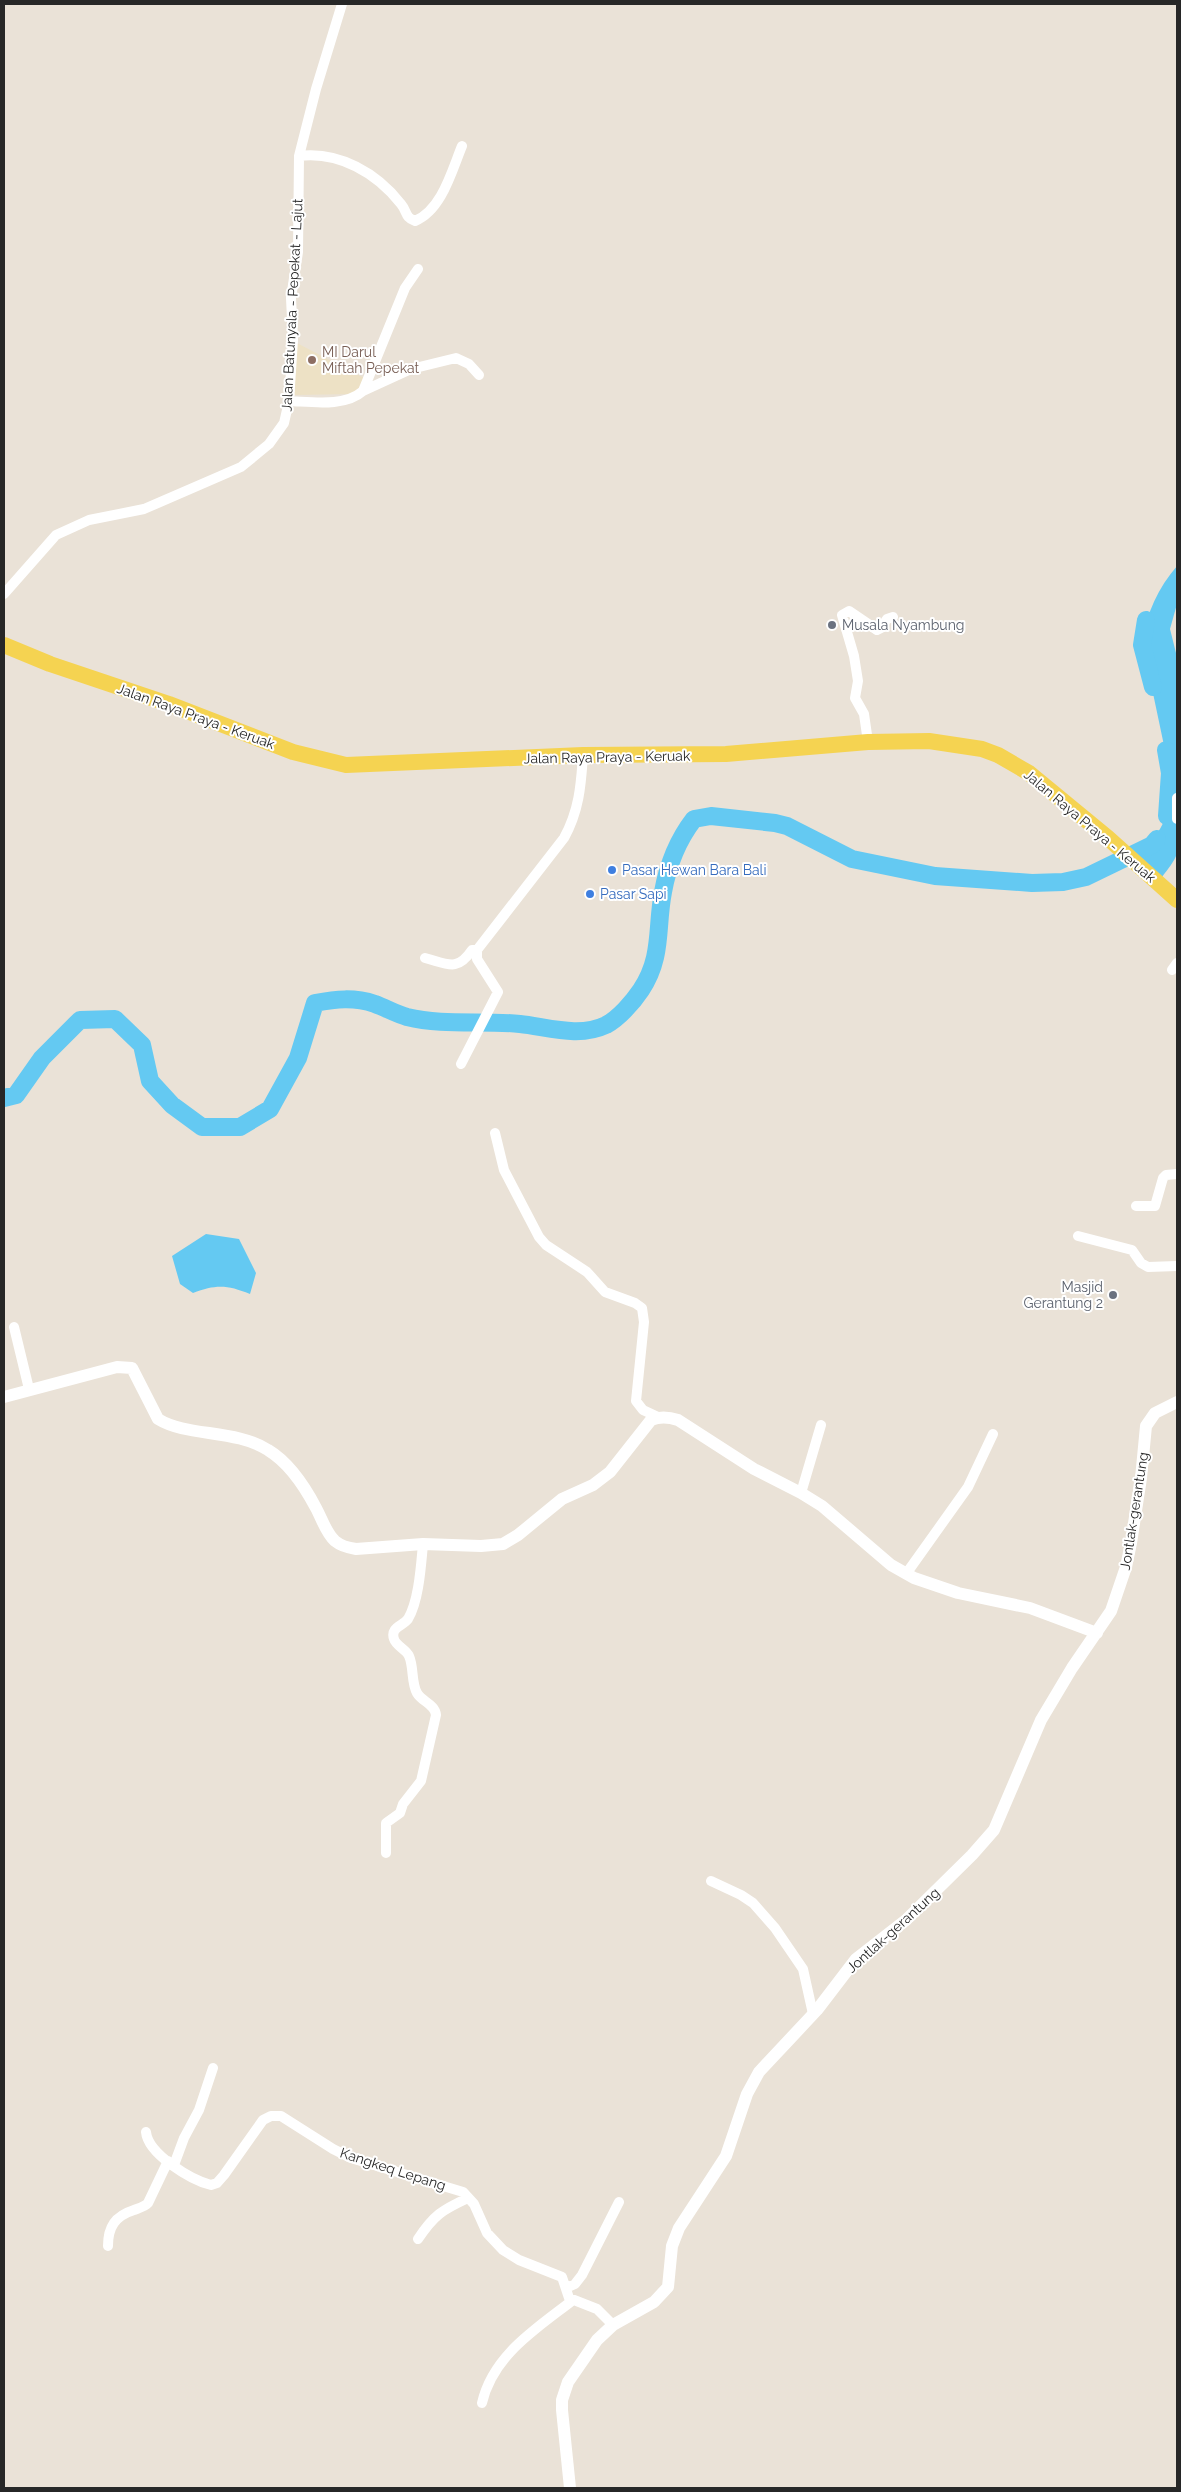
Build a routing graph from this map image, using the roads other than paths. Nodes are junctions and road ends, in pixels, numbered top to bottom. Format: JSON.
{"nodes":[{"id":1,"x":342,"y":4,"type":"edge"},
{"id":2,"x":462,"y":146,"type":"dead end"},
{"id":3,"x":299,"y":156,"type":"junction"},
{"id":4,"x":418,"y":269,"type":"dead end"},
{"id":5,"x":479,"y":376,"type":"dead end"},
{"id":6,"x":363,"y":390,"type":"junction"},
{"id":7,"x":289,"y":401,"type":"junction"},
{"id":8,"x":4,"y":594,"type":"edge"},
{"id":9,"x":893,"y":617,"type":"dead end"},
{"id":10,"x":4,"y":644,"type":"edge"},
{"id":11,"x":868,"y":742,"type":"junction"},
{"id":12,"x":583,"y":755,"type":"junction"},
{"id":13,"x":1177,"y":798,"type":"edge"},
{"id":14,"x":1177,"y":819,"type":"edge"},
{"id":15,"x":1177,"y":900,"type":"edge"},
{"id":16,"x":477,"y":950,"type":"junction"},
{"id":17,"x":425,"y":958,"type":"dead end"},
{"id":18,"x":461,"y":1064,"type":"dead end"},
{"id":19,"x":495,"y":1133,"type":"dead end"},
{"id":20,"x":1177,"y":1174,"type":"edge"},
{"id":21,"x":1136,"y":1206,"type":"dead end"},
{"id":22,"x":1078,"y":1236,"type":"dead end"},
{"id":23,"x":1177,"y":1266,"type":"edge"},
{"id":24,"x":14,"y":1327,"type":"dead end"},
{"id":25,"x":29,"y":1389,"type":"junction"},
{"id":26,"x":4,"y":1397,"type":"edge"},
{"id":27,"x":1177,"y":1402,"type":"edge"},
{"id":28,"x":658,"y":1418,"type":"junction"},
{"id":29,"x":821,"y":1425,"type":"dead end"},
{"id":30,"x":993,"y":1434,"type":"dead end"},
{"id":31,"x":802,"y":1492,"type":"junction"},
{"id":32,"x":423,"y":1544,"type":"junction"},
{"id":33,"x":906,"y":1574,"type":"junction"},
{"id":34,"x":1098,"y":1633,"type":"junction"},
{"id":35,"x":386,"y":1853,"type":"dead end"},
{"id":36,"x":711,"y":1880,"type":"dead end"},
{"id":37,"x":813,"y":2014,"type":"junction"},
{"id":38,"x":213,"y":2068,"type":"dead end"},
{"id":39,"x":146,"y":2132,"type":"dead end"},
{"id":40,"x":171,"y":2163,"type":"junction"},
{"id":41,"x":468,"y":2198,"type":"junction"},
{"id":42,"x":619,"y":2202,"type":"dead end"},
{"id":43,"x":418,"y":2239,"type":"dead end"},
{"id":44,"x":108,"y":2246,"type":"dead end"},
{"id":45,"x":566,"y":2288,"type":"junction"},
{"id":46,"x":573,"y":2300,"type":"junction"},
{"id":47,"x":614,"y":2325,"type":"junction"},
{"id":48,"x":482,"y":2403,"type":"dead end"},
{"id":49,"x":570,"y":2488,"type":"edge"}],
"edges":[{"from":1,"to":3,"type":"street","name":"Jalan Batunyala - Pepekat - Lajut"},
{"from":2,"to":3,"type":"street"},
{"from":3,"to":7,"type":"street","name":"Jalan Batunyala - Pepekat - Lajut"},
{"from":4,"to":6,"type":"street"},
{"from":5,"to":6,"type":"street"},
{"from":6,"to":7,"type":"street"},
{"from":7,"to":8,"type":"street","name":"Jalan Batunyala - Pepekat - Lajut"},
{"from":9,"to":11,"type":"street"},
{"from":10,"to":12,"type":"main road","name":"Jalan Raya Praya - Keruak"},
{"from":11,"to":12,"type":"main road","name":"Jalan Raya Praya - Keruak"},
{"from":11,"to":15,"type":"main road","name":"Jalan Raya Praya - Keruak"},
{"from":12,"to":16,"type":"street"},
{"from":13,"to":14,"type":"street"},
{"from":16,"to":17,"type":"street"},
{"from":16,"to":18,"type":"street"},
{"from":19,"to":28,"type":"street"},
{"from":20,"to":21,"type":"street"},
{"from":22,"to":23,"type":"street"},
{"from":24,"to":25,"type":"street"},
{"from":25,"to":26,"type":"street"},
{"from":25,"to":32,"type":"street"},
{"from":27,"to":34,"type":"street","name":"Jontlak-gerantung"},
{"from":28,"to":31,"type":"street"},
{"from":28,"to":32,"type":"street"},
{"from":29,"to":31,"type":"street"},
{"from":30,"to":33,"type":"street"},
{"from":31,"to":33,"type":"street"},
{"from":32,"to":35,"type":"street"},
{"from":33,"to":34,"type":"street"},
{"from":34,"to":37,"type":"street","name":"Jontlak-gerantung"},
{"from":36,"to":37,"type":"street"},
{"from":37,"to":47,"type":"street","name":"Jontlak-gerantung"},
{"from":38,"to":40,"type":"street"},
{"from":39,"to":40,"type":"street","name":"Kangkeq Lepang"},
{"from":40,"to":41,"type":"street","name":"Kangkeq Lepang"},
{"from":40,"to":44,"type":"street"},
{"from":41,"to":43,"type":"street"},
{"from":41,"to":45,"type":"street","name":"Kangkeq Lepang"},
{"from":42,"to":45,"type":"street"},
{"from":45,"to":46,"type":"street","name":"Kangkeq Lepang"},
{"from":46,"to":47,"type":"street"},
{"from":46,"to":48,"type":"street"},
{"from":47,"to":49,"type":"street","name":"Jontlak-gerantung"}]}
